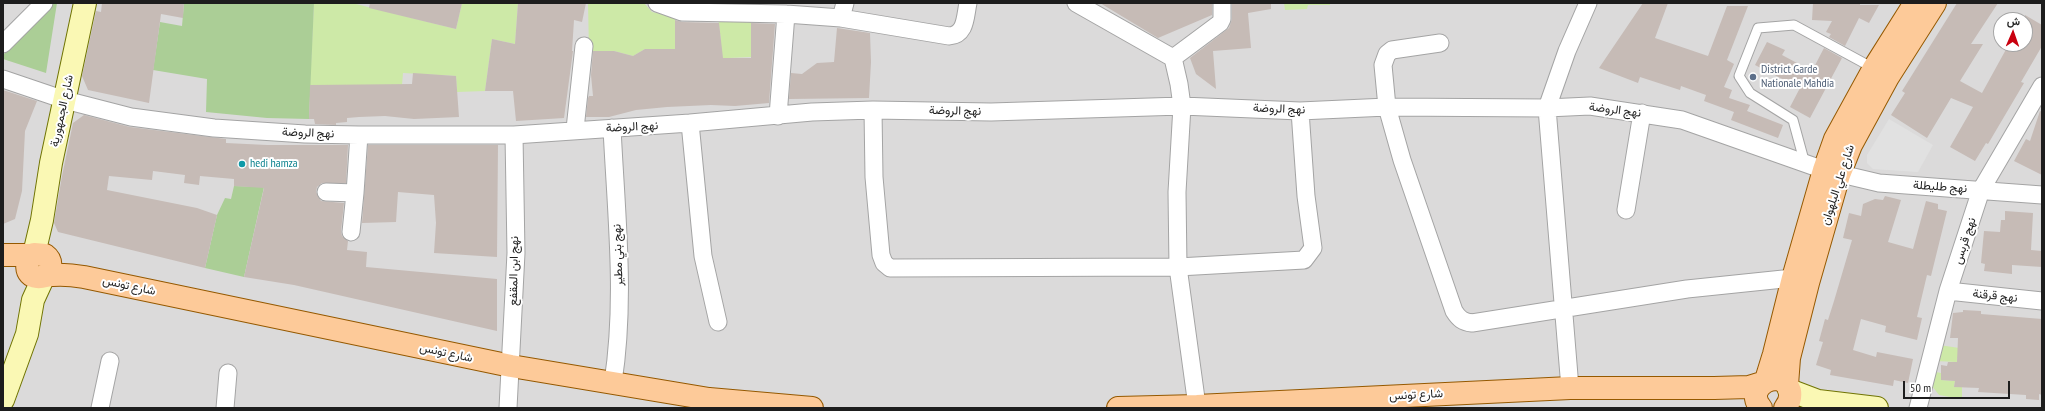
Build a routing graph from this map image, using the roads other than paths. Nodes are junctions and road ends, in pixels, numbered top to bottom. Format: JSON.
{"nodes":[{"id":1,"x":44,"y":3,"type":"edge"},
{"id":2,"x":85,"y":3,"type":"edge"},
{"id":3,"x":658,"y":3,"type":"edge"},
{"id":4,"x":968,"y":3,"type":"edge"},
{"id":5,"x":1076,"y":3,"type":"edge"},
{"id":6,"x":1222,"y":3,"type":"edge"},
{"id":7,"x":1588,"y":3,"type":"edge"},
{"id":8,"x":1915,"y":3,"type":"edge"},
{"id":9,"x":1935,"y":3,"type":"edge"},
{"id":10,"x":843,"y":10,"type":"edge"},
{"id":11,"x":786,"y":14,"type":"junction"},
{"id":12,"x":1901,"y":40,"type":"junction"},
{"id":13,"x":1440,"y":42,"type":"dead end"},
{"id":14,"x":3,"y":44,"type":"edge"},
{"id":15,"x":584,"y":46,"type":"dead end"},
{"id":16,"x":1173,"y":58,"type":"junction"},
{"id":17,"x":1881,"y":72,"type":"junction"},
{"id":18,"x":3,"y":79,"type":"edge"},
{"id":19,"x":2042,"y":86,"type":"edge"},
{"id":20,"x":65,"y":100,"type":"junction"},
{"id":21,"x":1182,"y":106,"type":"junction"},
{"id":22,"x":1387,"y":108,"type":"junction"},
{"id":23,"x":1547,"y":108,"type":"junction"},
{"id":24,"x":873,"y":110,"type":"junction"},
{"id":25,"x":1300,"y":111,"type":"junction"},
{"id":26,"x":1642,"y":113,"type":"junction"},
{"id":27,"x":778,"y":116,"type":"junction"},
{"id":28,"x":690,"y":123,"type":"junction"},
{"id":29,"x":612,"y":128,"type":"junction"},
{"id":30,"x":575,"y":129,"type":"junction"},
{"id":31,"x":358,"y":135,"type":"junction"},
{"id":32,"x":514,"y":135,"type":"junction"},
{"id":33,"x":1823,"y":170,"type":"junction"},
{"id":34,"x":1981,"y":190,"type":"junction"},
{"id":35,"x":326,"y":192,"type":"dead end"},
{"id":36,"x":355,"y":193,"type":"junction"},
{"id":37,"x":2042,"y":195,"type":"edge"},
{"id":38,"x":1626,"y":210,"type":"dead end"},
{"id":39,"x":351,"y":232,"type":"dead end"},
{"id":40,"x":3,"y":256,"type":"edge"},
{"id":41,"x":39,"y":265,"type":"junction"},
{"id":42,"x":1178,"y":267,"type":"junction"},
{"id":43,"x":1792,"y":278,"type":"junction"},
{"id":44,"x":1948,"y":291,"type":"junction"},
{"id":45,"x":2042,"y":301,"type":"edge"},
{"id":46,"x":1564,"y":309,"type":"junction"},
{"id":47,"x":718,"y":322,"type":"dead end"},
{"id":48,"x":110,"y":361,"type":"dead end"},
{"id":49,"x":511,"y":366,"type":"junction"},
{"id":50,"x":228,"y":373,"type":"dead end"},
{"id":51,"x":613,"y":382,"type":"junction"},
{"id":52,"x":1570,"y":388,"type":"junction"},
{"id":53,"x":1714,"y":388,"type":"junction"},
{"id":54,"x":1779,"y":392,"type":"edge"},
{"id":55,"x":3,"y":400,"type":"edge"},
{"id":56,"x":709,"y":404,"type":"edge"},
{"id":57,"x":1197,"y":406,"type":"junction"},
{"id":58,"x":1760,"y":407,"type":"edge"},
{"id":59,"x":100,"y":408,"type":"edge"},
{"id":60,"x":225,"y":408,"type":"edge"},
{"id":61,"x":508,"y":408,"type":"edge"},
{"id":62,"x":812,"y":408,"type":"edge"},
{"id":63,"x":1118,"y":408,"type":"edge"},
{"id":64,"x":1877,"y":408,"type":"edge"},
{"id":65,"x":1918,"y":408,"type":"edge"}],
"edges":[{"from":1,"to":14,"type":"street"},
{"from":2,"to":20,"type":"main road","name":"شارع الجمهورية"},
{"from":3,"to":11,"type":"street"},
{"from":4,"to":10,"type":"street"},
{"from":5,"to":16,"type":"street"},
{"from":6,"to":16,"type":"street"},
{"from":7,"to":23,"type":"street"},
{"from":8,"to":12,"type":"main road","name":"شارع علي البلهوان"},
{"from":9,"to":12,"type":"main road","name":"شارع علي البلهوان"},
{"from":10,"to":11,"type":"street"},
{"from":11,"to":27,"type":"street"},
{"from":12,"to":17,"type":"main road","name":"شارع علي البلهوان"},
{"from":13,"to":22,"type":"street"},
{"from":15,"to":30,"type":"street"},
{"from":16,"to":21,"type":"street"},
{"from":17,"to":33,"type":"main road","name":"شارع علي البلهوان"},
{"from":17,"to":33,"type":"lane"},
{"from":18,"to":20,"type":"street","name":"نهج الروضة"},
{"from":19,"to":34,"type":"street","name":"نهج قربس"},
{"from":20,"to":31,"type":"street","name":"نهج الروضة"},
{"from":20,"to":41,"type":"main road","name":"شارع الجمهورية"},
{"from":21,"to":24,"type":"street","name":"نهج الروضة"},
{"from":21,"to":25,"type":"street","name":"نهج الروضة"},
{"from":21,"to":42,"type":"street"},
{"from":22,"to":23,"type":"street","name":"نهج الروضة"},
{"from":22,"to":25,"type":"street","name":"نهج الروضة"},
{"from":22,"to":46,"type":"street"},
{"from":23,"to":26,"type":"street","name":"نهج الروضة"},
{"from":23,"to":46,"type":"street"},
{"from":24,"to":27,"type":"street","name":"نهج الروضة"},
{"from":24,"to":42,"type":"street"},
{"from":25,"to":42,"type":"street"},
{"from":26,"to":33,"type":"street","name":"نهج الروضة"},
{"from":26,"to":38,"type":"street"},
{"from":27,"to":28,"type":"street","name":"نهج الروضة"},
{"from":28,"to":29,"type":"street","name":"نهج الروضة"},
{"from":28,"to":47,"type":"street"},
{"from":29,"to":30,"type":"street","name":"نهج الروضة"},
{"from":29,"to":51,"type":"street","name":"نهج بني مطير"},
{"from":30,"to":32,"type":"street","name":"نهج الروضة"},
{"from":31,"to":32,"type":"street","name":"نهج الروضة"},
{"from":31,"to":36,"type":"street"},
{"from":32,"to":49,"type":"street","name":"نهج ابن المقفع"},
{"from":33,"to":34,"type":"street","name":"نهج طليطلة"},
{"from":33,"to":43,"type":"main road","name":"شارع علي البلهوان"},
{"from":33,"to":54,"type":"main road","name":"شارع علي البلهوان"},
{"from":34,"to":37,"type":"street","name":"نهج طليطلة"},
{"from":34,"to":44,"type":"street","name":"نهج قربس"},
{"from":35,"to":36,"type":"street"},
{"from":36,"to":39,"type":"street"},
{"from":40,"to":41,"type":"main road","name":"شارع تونس"},
{"from":41,"to":49,"type":"main road","name":"شارع تونس"},
{"from":41,"to":55,"type":"main road","name":"شارع الجمهورية"},
{"from":42,"to":57,"type":"street"},
{"from":43,"to":46,"type":"street"},
{"from":43,"to":54,"type":"main road","name":"شارع علي البلهوان"},
{"from":44,"to":45,"type":"street","name":"نهج قرقنة"},
{"from":44,"to":65,"type":"street","name":"نهج قربس"},
{"from":46,"to":52,"type":"street"},
{"from":48,"to":59,"type":"street"},
{"from":49,"to":51,"type":"main road","name":"شارع تونس"},
{"from":49,"to":61,"type":"street","name":"نهج ابن المقفع"},
{"from":50,"to":60,"type":"street"},
{"from":51,"to":56,"type":"main road","name":"شارع تونس"},
{"from":52,"to":53,"type":"main road","name":"شارع تونس"},
{"from":52,"to":57,"type":"main road","name":"شارع تونس"},
{"from":53,"to":54,"type":"main road","name":"شارع تونس"},
{"from":53,"to":58,"type":"main road","name":"شارع تونس"},
{"from":54,"to":58,"type":"main road"},
{"from":54,"to":64,"type":"main road"},
{"from":56,"to":62,"type":"main road","name":"شارع تونس"},
{"from":57,"to":63,"type":"main road","name":"شارع تونس"}]}
